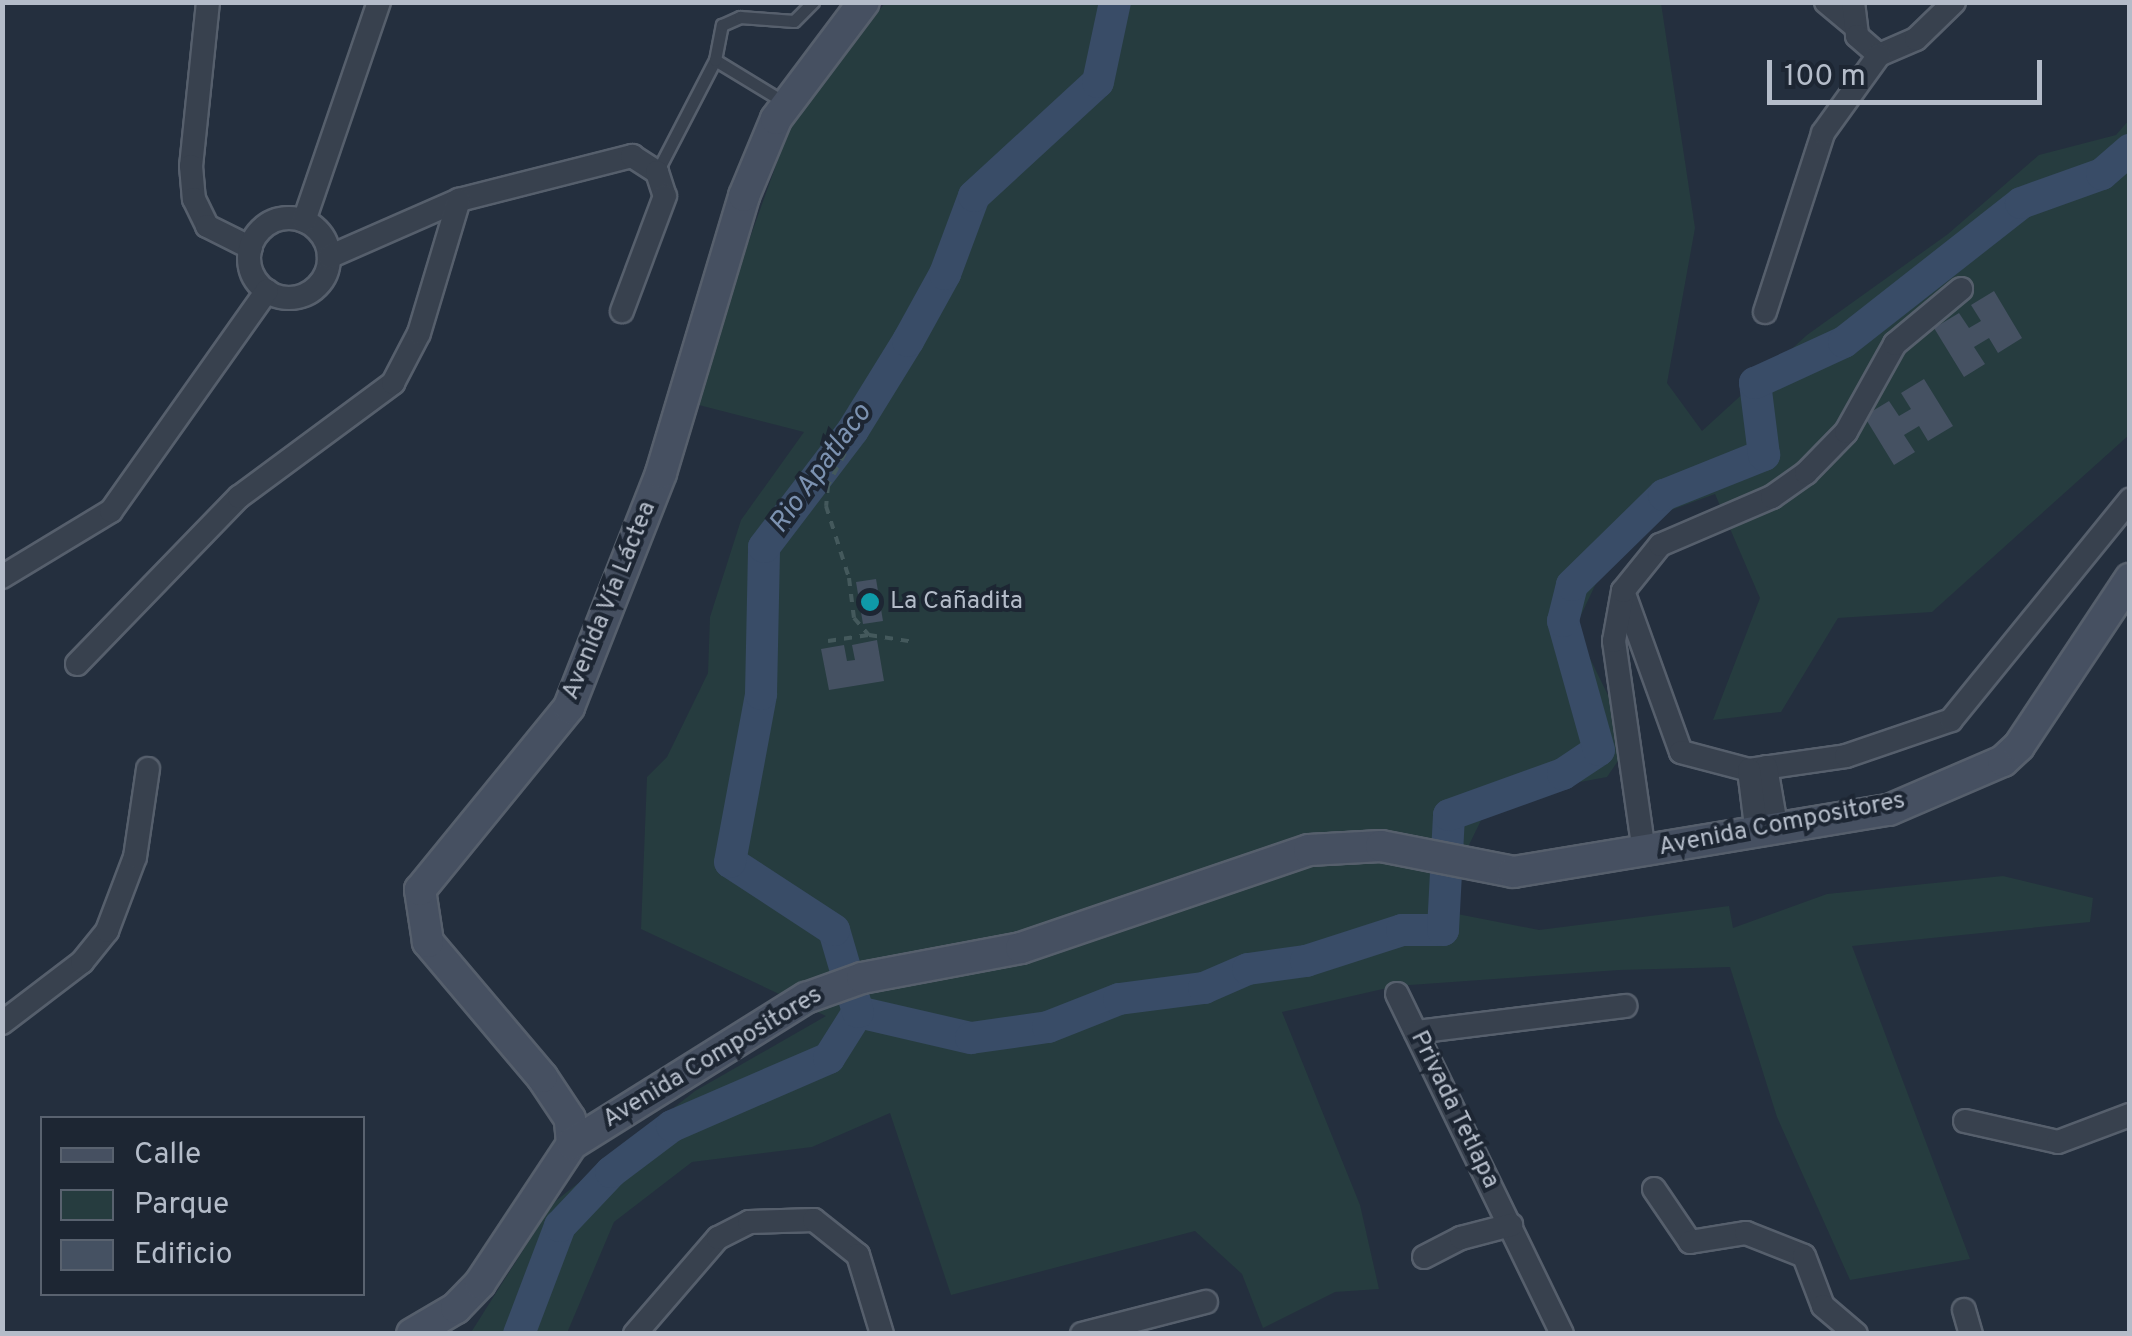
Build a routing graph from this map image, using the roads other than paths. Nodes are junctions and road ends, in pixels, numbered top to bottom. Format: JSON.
{"nodes":[{"id":1,"x":208,"y":2,"type":"edge"},
{"id":2,"x":379,"y":2,"type":"edge"},
{"id":3,"x":813,"y":2,"type":"edge"},
{"id":4,"x":864,"y":2,"type":"edge"},
{"id":5,"x":1826,"y":2,"type":"edge"},
{"id":6,"x":1954,"y":2,"type":"edge"},
{"id":7,"x":1852,"y":13,"type":"edge"},
{"id":8,"x":1878,"y":55,"type":"junction"},
{"id":9,"x":716,"y":60,"type":"junction"},
{"id":10,"x":786,"y":103,"type":"junction"},
{"id":11,"x":657,"y":172,"type":"junction"},
{"id":12,"x":459,"y":200,"type":"junction"},
{"id":13,"x":304,"y":221,"type":"junction"},
{"id":14,"x":250,"y":248,"type":"junction"},
{"id":15,"x":329,"y":256,"type":"junction"},
{"id":16,"x":1961,"y":290,"type":"dead end"},
{"id":17,"x":266,"y":291,"type":"junction"},
{"id":18,"x":622,"y":312,"type":"dead end"},
{"id":19,"x":1764,"y":312,"type":"dead end"},
{"id":20,"x":2130,"y":500,"type":"edge"},
{"id":21,"x":2,"y":577,"type":"edge"},
{"id":22,"x":2130,"y":579,"type":"edge"},
{"id":23,"x":1623,"y":590,"type":"junction"},
{"id":24,"x":77,"y":664,"type":"dead end"},
{"id":25,"x":1758,"y":768,"type":"junction"},
{"id":26,"x":148,"y":769,"type":"dead end"},
{"id":27,"x":1767,"y":832,"type":"junction"},
{"id":28,"x":1644,"y":852,"type":"junction"},
{"id":29,"x":1397,"y":994,"type":"dead end"},
{"id":30,"x":1624,"y":1006,"type":"dead end"},
{"id":31,"x":2,"y":1023,"type":"edge"},
{"id":32,"x":1416,"y":1032,"type":"junction"},
{"id":33,"x":2130,"y":1115,"type":"edge"},
{"id":34,"x":1965,"y":1121,"type":"dead end"},
{"id":35,"x":572,"y":1144,"type":"junction"},
{"id":36,"x":1654,"y":1189,"type":"dead end"},
{"id":37,"x":1510,"y":1225,"type":"junction"},
{"id":38,"x":1424,"y":1257,"type":"dead end"},
{"id":39,"x":1206,"y":1302,"type":"dead end"},
{"id":40,"x":412,"y":1334,"type":"edge"},
{"id":41,"x":635,"y":1334,"type":"edge"},
{"id":42,"x":882,"y":1334,"type":"edge"},
{"id":43,"x":1082,"y":1334,"type":"edge"},
{"id":44,"x":1562,"y":1334,"type":"edge"},
{"id":45,"x":1856,"y":1334,"type":"edge"}],
"edges":[{"from":1,"to":14,"type":"street"},
{"from":2,"to":13,"type":"street"},
{"from":3,"to":9,"type":"lane"},
{"from":4,"to":10,"type":"street","name":"Avenida Vía Láctea"},
{"from":5,"to":7,"type":"street"},
{"from":6,"to":8,"type":"street"},
{"from":7,"to":8,"type":"street"},
{"from":8,"to":19,"type":"street"},
{"from":9,"to":10,"type":"lane"},
{"from":9,"to":11,"type":"lane"},
{"from":10,"to":35,"type":"street","name":"Avenida Vía Láctea"},
{"from":11,"to":12,"type":"street"},
{"from":11,"to":18,"type":"street"},
{"from":12,"to":15,"type":"street"},
{"from":12,"to":24,"type":"street"},
{"from":13,"to":14,"type":"street"},
{"from":13,"to":15,"type":"street"},
{"from":14,"to":17,"type":"street"},
{"from":15,"to":17,"type":"street"},
{"from":16,"to":23,"type":"street"},
{"from":17,"to":21,"type":"street"},
{"from":20,"to":25,"type":"street"},
{"from":22,"to":27,"type":"street","name":"Avenida Compositores"},
{"from":23,"to":25,"type":"street"},
{"from":23,"to":28,"type":"street"},
{"from":25,"to":27,"type":"street"},
{"from":26,"to":31,"type":"street"},
{"from":27,"to":28,"type":"street","name":"Avenida Compositores"},
{"from":28,"to":35,"type":"street","name":"Avenida Compositores"},
{"from":29,"to":32,"type":"street","name":"Privada Tetlapa"},
{"from":30,"to":32,"type":"street"},
{"from":32,"to":37,"type":"street","name":"Privada Tetlapa"},
{"from":33,"to":34,"type":"street"},
{"from":35,"to":40,"type":"street","name":"Avenida Compositores"},
{"from":36,"to":45,"type":"street"},
{"from":37,"to":38,"type":"street"},
{"from":37,"to":44,"type":"street","name":"Privada Tetlapa"},
{"from":39,"to":43,"type":"street"},
{"from":41,"to":42,"type":"street"}]}
